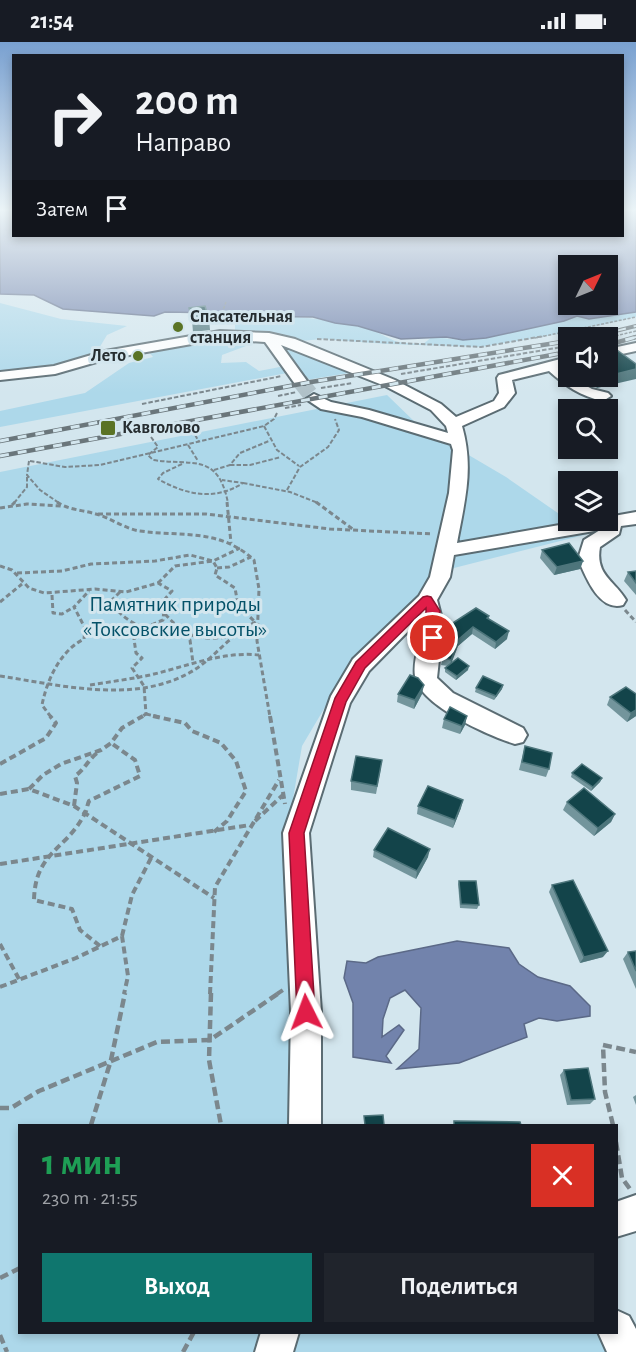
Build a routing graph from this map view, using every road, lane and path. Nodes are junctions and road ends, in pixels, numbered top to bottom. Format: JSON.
{"nodes":[{"id":1,"x":226,"y":302,"type":"dead end"},
{"id":2,"x":222,"y":313,"type":"dead end"},
{"id":3,"x":636,"y":317,"type":"edge"},
{"id":4,"x":636,"y":331,"type":"edge"},
{"id":5,"x":618,"y":335,"type":"edge"},
{"id":6,"x":269,"y":337,"type":"junction"},
{"id":7,"x":290,"y":342,"type":"junction"},
{"id":8,"x":636,"y":347,"type":"edge"},
{"id":9,"x":558,"y":348,"type":"edge"},
{"id":10,"x":618,"y":351,"type":"edge"},
{"id":11,"x":558,"y":363,"type":"edge"},
{"id":12,"x":551,"y":364,"type":"junction"},
{"id":13,"x":0,"y":376,"type":"edge"},
{"id":14,"x":384,"y":381,"type":"junction"},
{"id":15,"x":297,"y":382,"type":"junction"},
{"id":16,"x":278,"y":396,"type":"dead end"},
{"id":17,"x":603,"y":396,"type":"dead end"},
{"id":18,"x":320,"y":398,"type":"junction"},
{"id":19,"x":142,"y":404,"type":"dead end"},
{"id":20,"x":276,"y":413,"type":"dead end"},
{"id":21,"x":454,"y":424,"type":"junction"},
{"id":22,"x":264,"y":426,"type":"junction"},
{"id":23,"x":192,"y":429,"type":"dead end"},
{"id":24,"x":151,"y":437,"type":"dead end"},
{"id":25,"x":269,"y":441,"type":"junction"},
{"id":26,"x":460,"y":441,"type":"junction"},
{"id":27,"x":199,"y":442,"type":"junction"},
{"id":28,"x":188,"y":445,"type":"junction"},
{"id":29,"x":148,"y":454,"type":"junction"},
{"id":30,"x":282,"y":456,"type":"junction"},
{"id":31,"x":186,"y":462,"type":"junction"},
{"id":32,"x":198,"y":462,"type":"junction"},
{"id":33,"x":230,"y":465,"type":"junction"},
{"id":34,"x":300,"y":466,"type":"junction"},
{"id":35,"x":214,"y":470,"type":"junction"},
{"id":36,"x":27,"y":475,"type":"junction"},
{"id":37,"x":222,"y":480,"type":"junction"},
{"id":38,"x":243,"y":483,"type":"junction"},
{"id":39,"x":287,"y":490,"type":"junction"},
{"id":40,"x":226,"y":494,"type":"junction"},
{"id":41,"x":11,"y":506,"type":"junction"},
{"id":42,"x":63,"y":506,"type":"junction"},
{"id":43,"x":0,"y":508,"type":"edge"},
{"id":44,"x":97,"y":514,"type":"junction"},
{"id":45,"x":228,"y":516,"type":"junction"},
{"id":46,"x":636,"y":518,"type":"edge"},
{"id":47,"x":618,"y":521,"type":"edge"},
{"id":48,"x":558,"y":529,"type":"edge"},
{"id":49,"x":354,"y":530,"type":"junction"},
{"id":50,"x":610,"y":531,"type":"edge"},
{"id":51,"x":449,"y":542,"type":"junction"},
{"id":52,"x":231,"y":543,"type":"junction"},
{"id":53,"x":240,"y":548,"type":"junction"},
{"id":54,"x":251,"y":557,"type":"junction"},
{"id":55,"x":213,"y":561,"type":"junction"},
{"id":56,"x":0,"y":566,"type":"edge"},
{"id":57,"x":217,"y":568,"type":"junction"},
{"id":58,"x":17,"y":573,"type":"junction"},
{"id":59,"x":158,"y":583,"type":"junction"},
{"id":60,"x":22,"y":584,"type":"junction"},
{"id":61,"x":89,"y":591,"type":"junction"},
{"id":62,"x":120,"y":592,"type":"junction"},
{"id":63,"x":51,"y":595,"type":"junction"},
{"id":64,"x":427,"y":600,"type":"junction"},
{"id":65,"x":616,"y":600,"type":"dead end"},
{"id":66,"x":0,"y":602,"type":"edge"},
{"id":67,"x":74,"y":608,"type":"junction"},
{"id":68,"x":165,"y":614,"type":"junction"},
{"id":69,"x":257,"y":622,"type":"junction"},
{"id":70,"x":158,"y":624,"type":"junction"},
{"id":71,"x":144,"y":628,"type":"junction"},
{"id":72,"x":182,"y":633,"type":"junction"},
{"id":73,"x":229,"y":637,"type":"junction"},
{"id":74,"x":259,"y":655,"type":"junction"},
{"id":75,"x":204,"y":662,"type":"junction"},
{"id":76,"x":193,"y":663,"type":"junction"},
{"id":77,"x":0,"y":676,"type":"edge"},
{"id":78,"x":136,"y":676,"type":"junction"},
{"id":79,"x":46,"y":683,"type":"junction"},
{"id":80,"x":85,"y":686,"type":"junction"},
{"id":81,"x":144,"y":690,"type":"junction"},
{"id":82,"x":146,"y":714,"type":"junction"},
{"id":83,"x":514,"y":735,"type":"dead end"},
{"id":84,"x":111,"y":743,"type":"junction"},
{"id":85,"x":101,"y":750,"type":"junction"},
{"id":86,"x":0,"y":764,"type":"edge"},
{"id":87,"x":279,"y":778,"type":"junction"},
{"id":88,"x":29,"y":789,"type":"junction"},
{"id":89,"x":0,"y":794,"type":"edge"},
{"id":90,"x":283,"y":795,"type":"junction"},
{"id":91,"x":74,"y":806,"type":"junction"},
{"id":92,"x":86,"y":813,"type":"junction"},
{"id":93,"x":250,"y":825,"type":"junction"},
{"id":94,"x":214,"y":833,"type":"junction"},
{"id":95,"x":296,"y":833,"type":"junction"},
{"id":96,"x":129,"y":843,"type":"junction"},
{"id":97,"x":49,"y":853,"type":"junction"},
{"id":98,"x":152,"y":857,"type":"junction"},
{"id":99,"x":0,"y":864,"type":"edge"},
{"id":100,"x":214,"y":898,"type":"junction"},
{"id":101,"x":122,"y":936,"type":"junction"},
{"id":102,"x":0,"y":944,"type":"edge"},
{"id":103,"x":100,"y":946,"type":"junction"},
{"id":104,"x":304,"y":976,"type":"junction"},
{"id":105,"x":19,"y":979,"type":"junction"},
{"id":106,"x":1,"y":988,"type":"edge"},
{"id":107,"x":210,"y":1040,"type":"junction"},
{"id":108,"x":636,"y":1052,"type":"edge"},
{"id":109,"x":111,"y":1060,"type":"junction"},
{"id":110,"x":0,"y":1108,"type":"edge"},
{"id":111,"x":91,"y":1124,"type":"edge"},
{"id":112,"x":221,"y":1124,"type":"edge"},
{"id":113,"x":305,"y":1124,"type":"edge"},
{"id":114,"x":613,"y":1124,"type":"edge"},
{"id":115,"x":618,"y":1154,"type":"edge"},
{"id":116,"x":628,"y":1208,"type":"edge"},
{"id":117,"x":18,"y":1269,"type":"edge"},
{"id":118,"x":0,"y":1278,"type":"edge"},
{"id":119,"x":618,"y":1333,"type":"edge"},
{"id":120,"x":193,"y":1334,"type":"edge"},
{"id":121,"x":279,"y":1334,"type":"edge"},
{"id":122,"x":0,"y":1335,"type":"edge"},
{"id":123,"x":7,"y":1352,"type":"edge"},
{"id":124,"x":183,"y":1352,"type":"edge"},
{"id":125,"x":274,"y":1352,"type":"edge"},
{"id":126,"x":627,"y":1352,"type":"edge"}],
"edges":[{"from":1,"to":2,"type":"path"},
{"from":3,"to":7,"type":"path"},
{"from":4,"to":5,"type":"path"},
{"from":6,"to":7,"type":"street"},
{"from":6,"to":13,"type":"street"},
{"from":6,"to":15,"type":"street"},
{"from":7,"to":14,"type":"street"},
{"from":8,"to":10,"type":"street"},
{"from":9,"to":14,"type":"path"},
{"from":11,"to":12,"type":"street"},
{"from":12,"to":17,"type":"street"},
{"from":12,"to":21,"type":"street"},
{"from":14,"to":18,"type":"path"},
{"from":14,"to":21,"type":"street"},
{"from":15,"to":16,"type":"path"},
{"from":15,"to":19,"type":"path"},
{"from":18,"to":26,"type":"street"},
{"from":18,"to":34,"type":"path"},
{"from":20,"to":22,"type":"path"},
{"from":21,"to":26,"type":"street"},
{"from":22,"to":25,"type":"path"},
{"from":22,"to":27,"type":"path"},
{"from":23,"to":27,"type":"path"},
{"from":24,"to":29,"type":"path"},
{"from":25,"to":30,"type":"path"},
{"from":25,"to":33,"type":"path"},
{"from":26,"to":51,"type":"street"},
{"from":27,"to":28,"type":"path"},
{"from":28,"to":29,"type":"path"},
{"from":28,"to":32,"type":"path"},
{"from":29,"to":31,"type":"path"},
{"from":29,"to":36,"type":"path"},
{"from":30,"to":33,"type":"path"},
{"from":30,"to":34,"type":"path"},
{"from":31,"to":32,"type":"path"},
{"from":31,"to":40,"type":"path"},
{"from":32,"to":35,"type":"path"},
{"from":33,"to":35,"type":"path"},
{"from":34,"to":39,"type":"path"},
{"from":35,"to":37,"type":"path"},
{"from":36,"to":41,"type":"path"},
{"from":36,"to":42,"type":"path"},
{"from":37,"to":38,"type":"path"},
{"from":37,"to":40,"type":"path"},
{"from":38,"to":39,"type":"path"},
{"from":38,"to":40,"type":"path"},
{"from":39,"to":49,"type":"path"},
{"from":40,"to":45,"type":"path"},
{"from":41,"to":42,"type":"path"},
{"from":41,"to":43,"type":"path"},
{"from":42,"to":44,"type":"path"},
{"from":44,"to":45,"type":"path"},
{"from":44,"to":52,"type":"path"},
{"from":45,"to":49,"type":"path"},
{"from":45,"to":52,"type":"path"},
{"from":46,"to":47,"type":"street"},
{"from":48,"to":51,"type":"street"},
{"from":49,"to":51,"type":"path"},
{"from":50,"to":65,"type":"street"},
{"from":51,"to":64,"type":"street"},
{"from":52,"to":53,"type":"path"},
{"from":53,"to":54,"type":"path"},
{"from":53,"to":55,"type":"path"},
{"from":54,"to":57,"type":"path"},
{"from":54,"to":69,"type":"path"},
{"from":55,"to":57,"type":"path"},
{"from":55,"to":58,"type":"path"},
{"from":55,"to":59,"type":"path"},
{"from":56,"to":58,"type":"path"},
{"from":57,"to":69,"type":"path"},
{"from":58,"to":60,"type":"path"},
{"from":59,"to":62,"type":"path"},
{"from":59,"to":68,"type":"path"},
{"from":60,"to":63,"type":"path"},
{"from":60,"to":66,"type":"path"},
{"from":61,"to":62,"type":"path"},
{"from":61,"to":63,"type":"path"},
{"from":61,"to":67,"type":"path"},
{"from":62,"to":71,"type":"path"},
{"from":63,"to":67,"type":"path"},
{"from":64,"to":83,"type":"street"},
{"from":64,"to":95,"type":"street"},
{"from":67,"to":79,"type":"path"},
{"from":68,"to":70,"type":"path"},
{"from":68,"to":72,"type":"path"},
{"from":69,"to":73,"type":"path"},
{"from":69,"to":74,"type":"path"},
{"from":70,"to":71,"type":"path"},
{"from":70,"to":72,"type":"path"},
{"from":71,"to":78,"type":"path"},
{"from":72,"to":73,"type":"path"},
{"from":72,"to":76,"type":"path"},
{"from":73,"to":75,"type":"path"},
{"from":74,"to":75,"type":"path"},
{"from":74,"to":87,"type":"path"},
{"from":75,"to":76,"type":"path"},
{"from":75,"to":81,"type":"path"},
{"from":76,"to":78,"type":"path"},
{"from":77,"to":79,"type":"path"},
{"from":78,"to":80,"type":"path"},
{"from":78,"to":81,"type":"path"},
{"from":79,"to":80,"type":"path"},
{"from":79,"to":86,"type":"path"},
{"from":80,"to":81,"type":"path"},
{"from":81,"to":82,"type":"path"},
{"from":82,"to":84,"type":"path"},
{"from":82,"to":94,"type":"path"},
{"from":84,"to":85,"type":"path"},
{"from":84,"to":92,"type":"path"},
{"from":85,"to":88,"type":"path"},
{"from":85,"to":91,"type":"path"},
{"from":87,"to":90,"type":"path"},
{"from":87,"to":93,"type":"path"},
{"from":88,"to":89,"type":"path"},
{"from":88,"to":91,"type":"path"},
{"from":90,"to":93,"type":"path"},
{"from":90,"to":95,"type":"path"},
{"from":91,"to":92,"type":"path"},
{"from":92,"to":96,"type":"path"},
{"from":92,"to":97,"type":"path"},
{"from":93,"to":94,"type":"path"},
{"from":93,"to":100,"type":"path"},
{"from":94,"to":96,"type":"path"},
{"from":95,"to":104,"type":"street"},
{"from":96,"to":97,"type":"path"},
{"from":96,"to":98,"type":"path"},
{"from":97,"to":99,"type":"path"},
{"from":97,"to":103,"type":"path"},
{"from":98,"to":100,"type":"path"},
{"from":98,"to":101,"type":"path"},
{"from":100,"to":107,"type":"path"},
{"from":101,"to":103,"type":"path"},
{"from":101,"to":109,"type":"path"},
{"from":102,"to":105,"type":"path"},
{"from":103,"to":105,"type":"path"},
{"from":104,"to":107,"type":"path"},
{"from":104,"to":113,"type":"street"},
{"from":105,"to":106,"type":"path"},
{"from":107,"to":109,"type":"path"},
{"from":107,"to":112,"type":"path"},
{"from":108,"to":114,"type":"path"},
{"from":109,"to":110,"type":"path"},
{"from":109,"to":111,"type":"path"},
{"from":115,"to":116,"type":"path"},
{"from":117,"to":118,"type":"path"},
{"from":119,"to":126,"type":"street"},
{"from":120,"to":124,"type":"path"},
{"from":121,"to":125,"type":"street"},
{"from":122,"to":123,"type":"path"}]}
